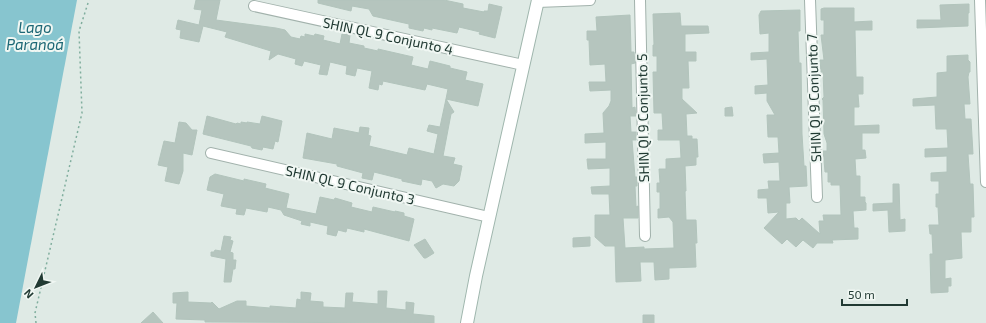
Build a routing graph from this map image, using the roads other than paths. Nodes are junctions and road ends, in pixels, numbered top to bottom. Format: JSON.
{"nodes":[{"id":1,"x":590,"y":0,"type":"edge"},
{"id":2,"x":640,"y":0,"type":"edge"},
{"id":3,"x":810,"y":0,"type":"edge"},
{"id":4,"x":980,"y":0,"type":"edge"},
{"id":5,"x":538,"y":1,"type":"edge"},
{"id":6,"x":254,"y":6,"type":"dead end"},
{"id":7,"x":522,"y":66,"type":"junction"},
{"id":8,"x":211,"y":153,"type":"dead end"},
{"id":9,"x":986,"y":182,"type":"edge"},
{"id":10,"x":818,"y":197,"type":"dead end"},
{"id":11,"x":488,"y":217,"type":"junction"},
{"id":12,"x":645,"y":236,"type":"dead end"},
{"id":13,"x":467,"y":323,"type":"edge"}],
"edges":[{"from":1,"to":5,"type":"street"},
{"from":2,"to":12,"type":"street","name":"SHIN QI 9 Conjunto 5"},
{"from":3,"to":10,"type":"street","name":"SHIN QI 9 Conjunto 7"},
{"from":4,"to":9,"type":"street"},
{"from":5,"to":7,"type":"street"},
{"from":6,"to":7,"type":"street","name":"SHIN QL 9 Conjunto 4"},
{"from":7,"to":11,"type":"street"},
{"from":8,"to":11,"type":"street","name":"SHIN QL 9 Conjunto 3"},
{"from":11,"to":13,"type":"street"}]}
